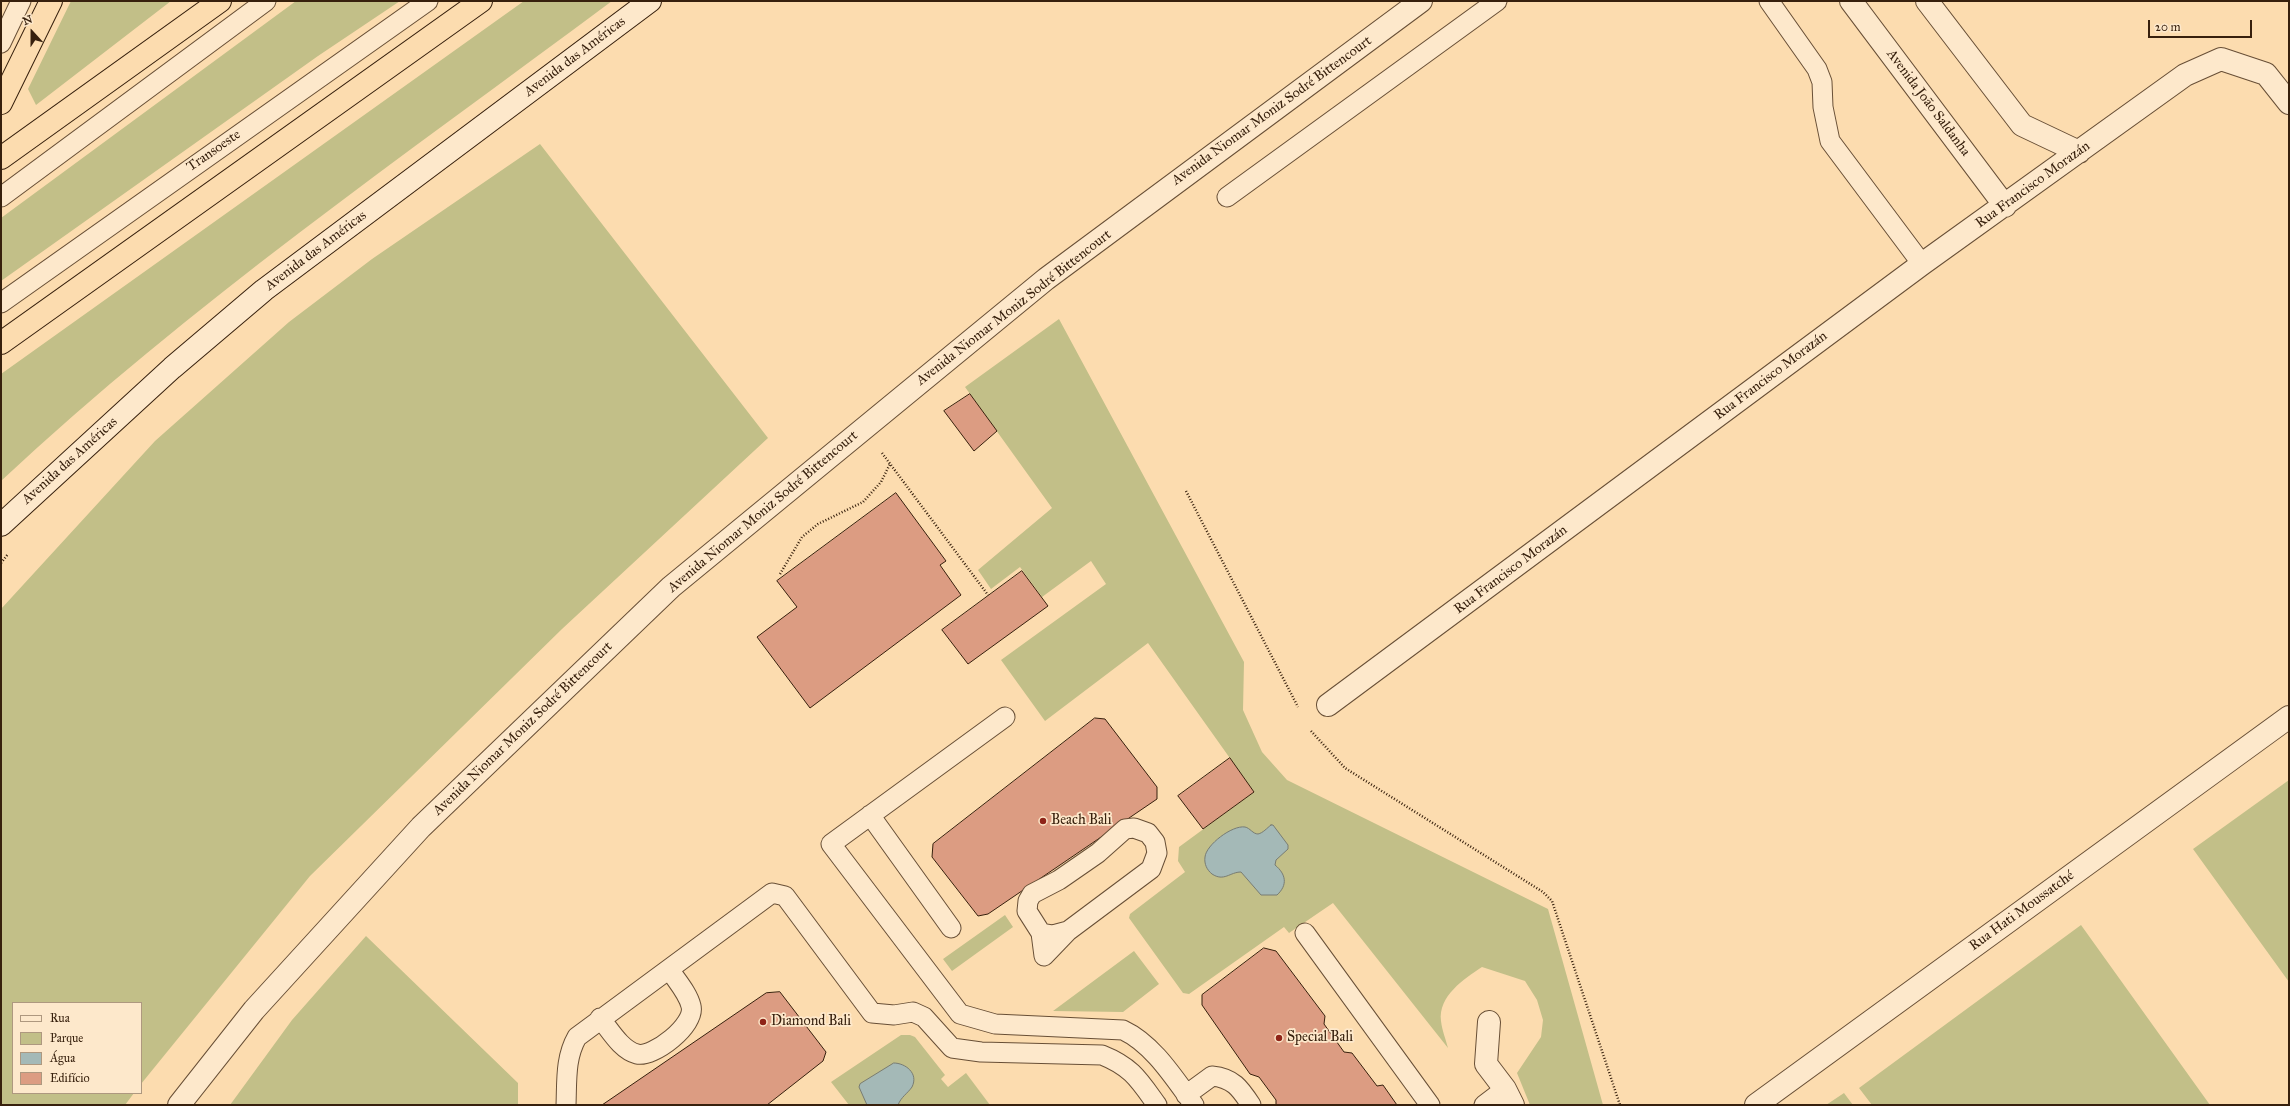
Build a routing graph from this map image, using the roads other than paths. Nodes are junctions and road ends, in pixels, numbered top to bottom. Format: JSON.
{"nodes":[{"id":1,"x":21,"y":1,"type":"edge"},
{"id":2,"x":51,"y":1,"type":"edge"},
{"id":3,"x":220,"y":1,"type":"edge"},
{"id":4,"x":266,"y":1,"type":"edge"},
{"id":5,"x":428,"y":1,"type":"edge"},
{"id":6,"x":481,"y":1,"type":"edge"},
{"id":7,"x":650,"y":1,"type":"edge"},
{"id":8,"x":1421,"y":1,"type":"edge"},
{"id":9,"x":1497,"y":1,"type":"edge"},
{"id":10,"x":1769,"y":1,"type":"edge"},
{"id":11,"x":1851,"y":1,"type":"edge"},
{"id":12,"x":1927,"y":1,"type":"edge"},
{"id":13,"x":1,"y":43,"type":"edge"},
{"id":14,"x":1,"y":103,"type":"edge"},
{"id":15,"x":2289,"y":103,"type":"edge"},
{"id":16,"x":2079,"y":152,"type":"junction"},
{"id":17,"x":1,"y":158,"type":"edge"},
{"id":18,"x":2,"y":197,"type":"edge"},
{"id":19,"x":1228,"y":197,"type":"dead end"},
{"id":20,"x":2005,"y":206,"type":"junction"},
{"id":21,"x":1922,"y":264,"type":"junction"},
{"id":22,"x":1,"y":303,"type":"edge"},
{"id":23,"x":1,"y":343,"type":"edge"},
{"id":24,"x":1,"y":525,"type":"edge"},
{"id":25,"x":1328,"y":705,"type":"dead end"},
{"id":26,"x":1005,"y":717,"type":"dead end"},
{"id":27,"x":2289,"y":717,"type":"edge"},
{"id":28,"x":870,"y":815,"type":"junction"},
{"id":29,"x":951,"y":928,"type":"dead end"},
{"id":30,"x":1068,"y":931,"type":"joint"},
{"id":31,"x":1305,"y":933,"type":"dead end"},
{"id":32,"x":669,"y":969,"type":"junction"},
{"id":33,"x":600,"y":1018,"type":"junction"},
{"id":34,"x":1489,"y":1022,"type":"dead end"},
{"id":35,"x":1509,"y":1097,"type":"edge"},
{"id":36,"x":1190,"y":1100,"type":"edge"},
{"id":37,"x":179,"y":1105,"type":"edge"},
{"id":38,"x":566,"y":1105,"type":"edge"},
{"id":39,"x":1157,"y":1105,"type":"edge"},
{"id":40,"x":1251,"y":1105,"type":"edge"},
{"id":41,"x":1430,"y":1105,"type":"edge"},
{"id":42,"x":1484,"y":1105,"type":"edge"},
{"id":43,"x":1756,"y":1105,"type":"edge"}],
"edges":[{"from":1,"to":13,"type":"lane"},
{"from":2,"to":14,"type":"highway"},
{"from":3,"to":17,"type":"highway"},
{"from":4,"to":18,"type":"lane"},
{"from":5,"to":22,"type":"lane","name":"Transoeste"},
{"from":6,"to":23,"type":"highway"},
{"from":7,"to":24,"type":"street","name":"Avenida das Américas"},
{"from":8,"to":37,"type":"street","name":"Avenida Niomar Moniz Sodré Bittencourt"},
{"from":9,"to":19,"type":"lane"},
{"from":10,"to":21,"type":"lane"},
{"from":11,"to":20,"type":"street","name":"Avenida João Saldanha"},
{"from":12,"to":16,"type":"street"},
{"from":15,"to":16,"type":"street","name":"Rua Francisco Morazán"},
{"from":16,"to":20,"type":"street","name":"Rua Francisco Morazán"},
{"from":20,"to":21,"type":"street","name":"Rua Francisco Morazán"},
{"from":21,"to":25,"type":"street","name":"Rua Francisco Morazán"},
{"from":26,"to":28,"type":"lane"},
{"from":27,"to":43,"type":"street","name":"Rua Hati Moussatché"},
{"from":28,"to":29,"type":"lane"},
{"from":28,"to":36,"type":"lane"},
{"from":30,"to":30,"type":"lane"},
{"from":31,"to":41,"type":"lane"},
{"from":32,"to":33,"type":"lane"},
{"from":32,"to":33,"type":"lane"},
{"from":32,"to":39,"type":"lane"},
{"from":33,"to":38,"type":"lane"},
{"from":34,"to":35,"type":"street"},
{"from":35,"to":42,"type":"lane"},
{"from":36,"to":40,"type":"lane"}]}
